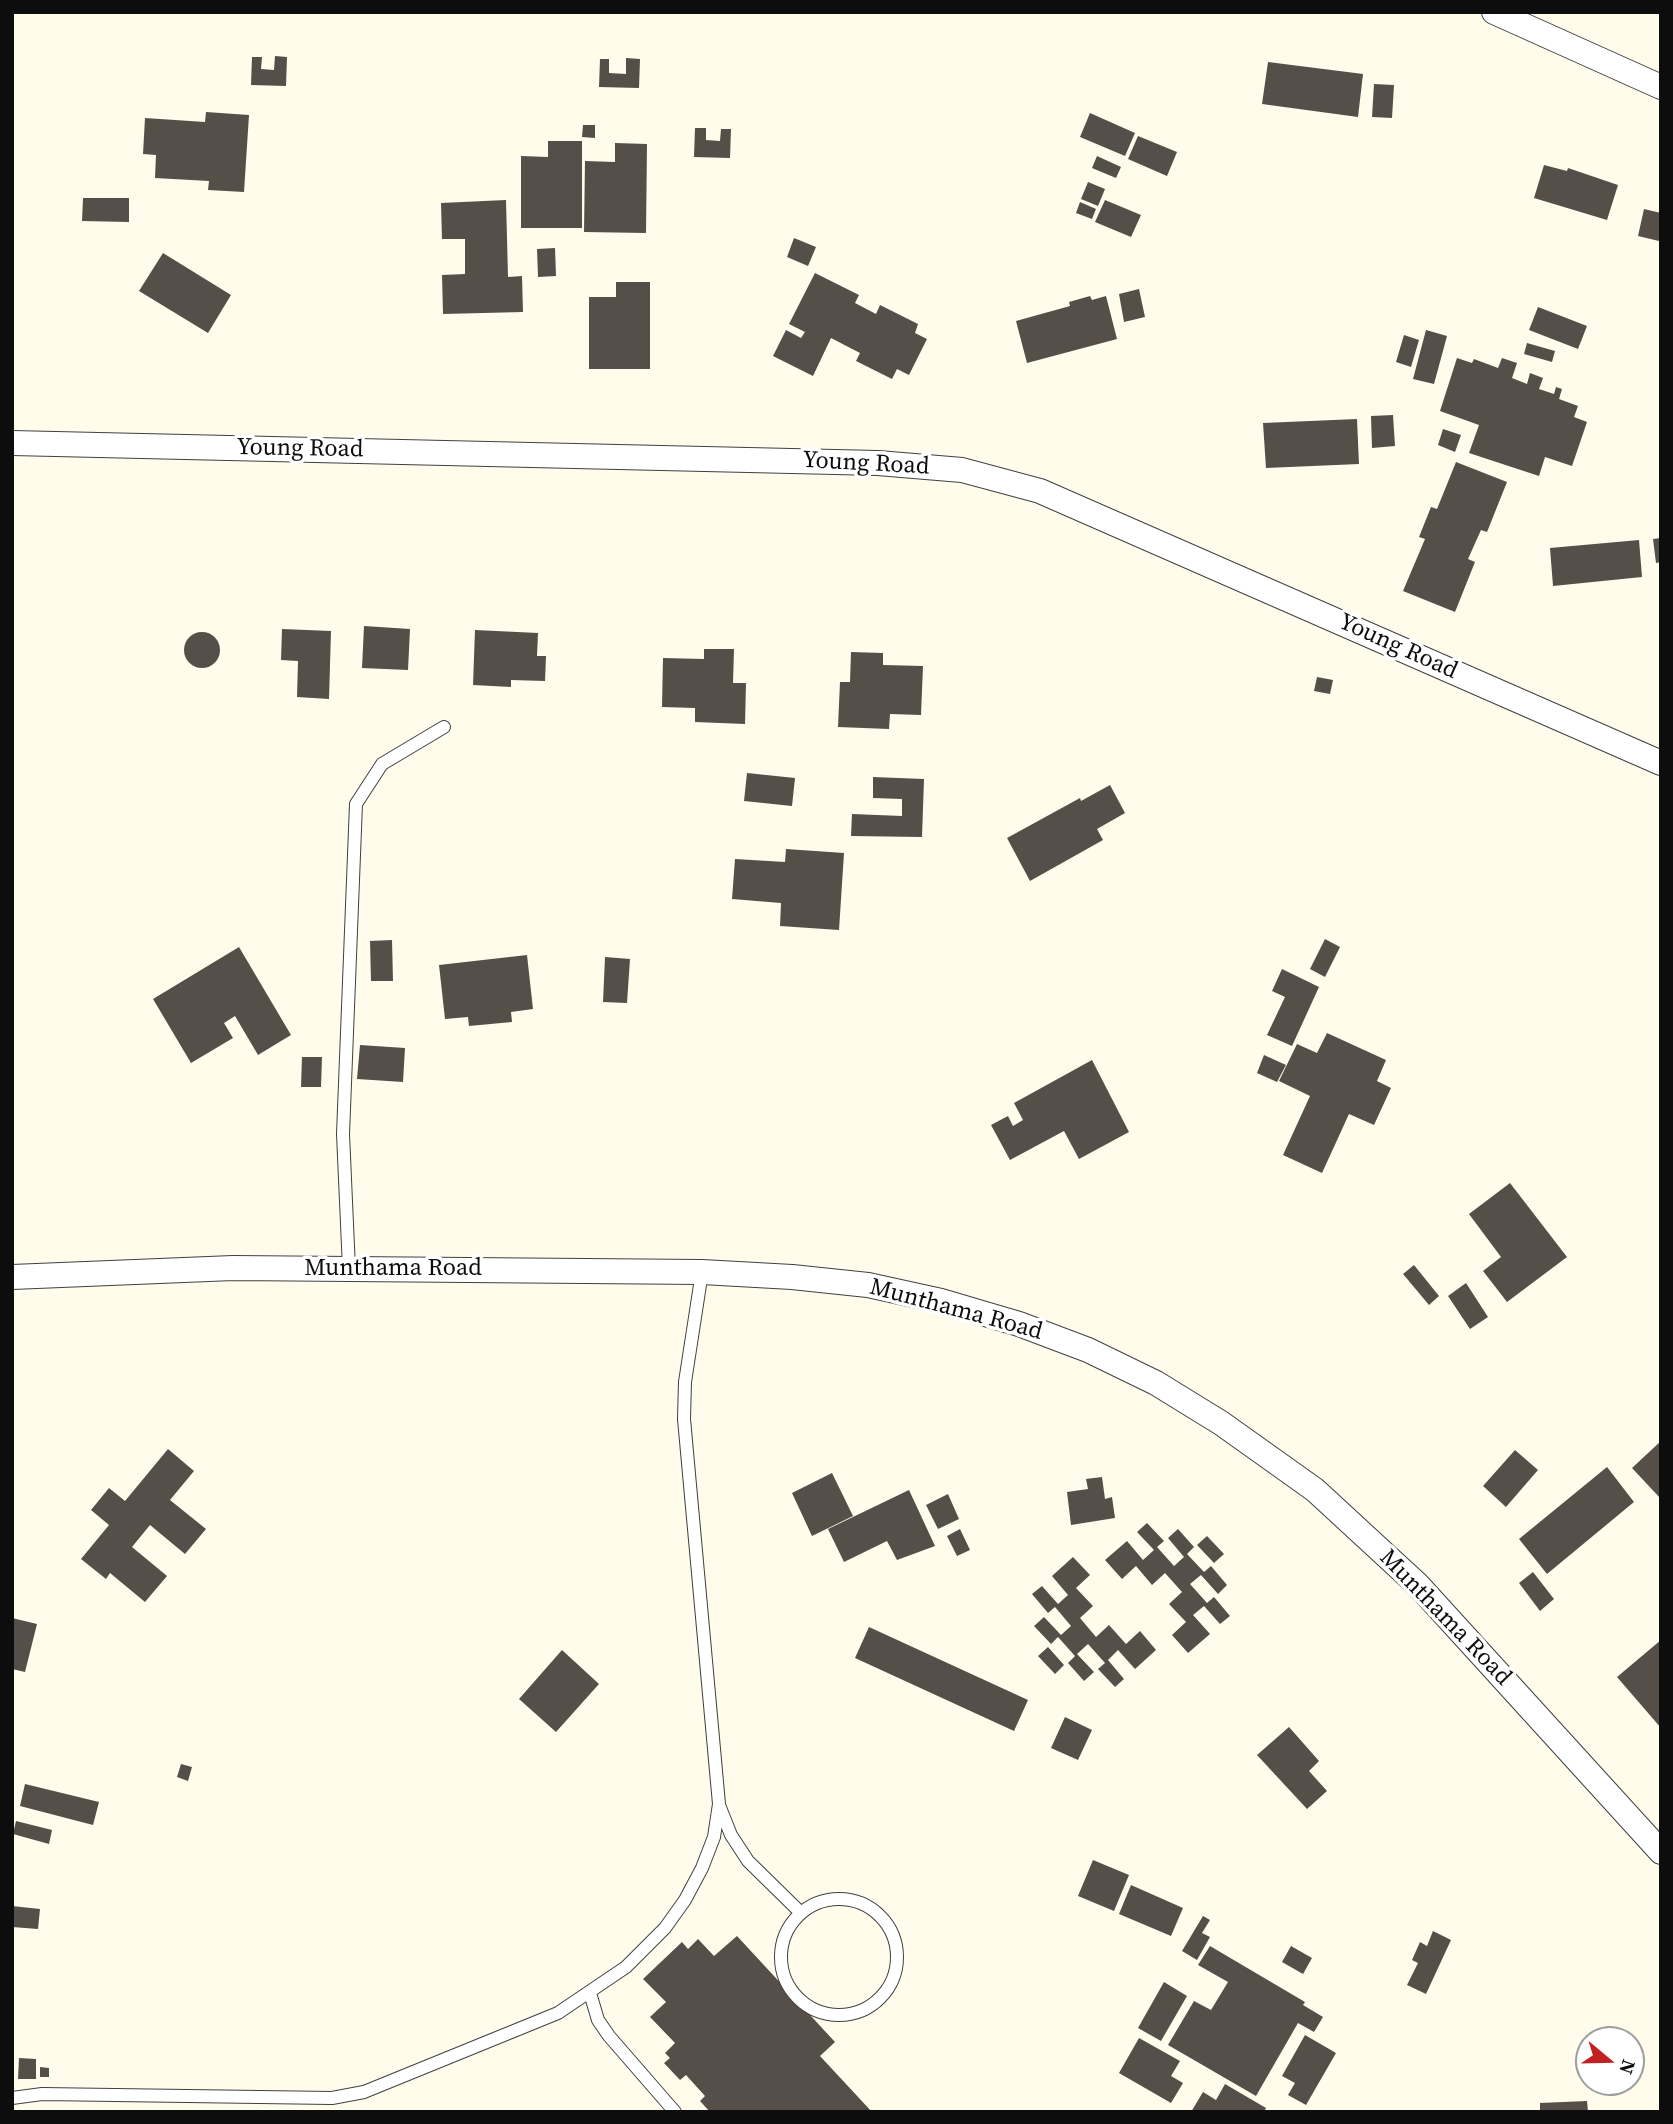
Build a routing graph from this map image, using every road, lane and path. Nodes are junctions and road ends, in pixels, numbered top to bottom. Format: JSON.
{"nodes":[{"id":1,"x":1494,"y":12,"type":"edge"},
{"id":2,"x":1661,"y":88,"type":"edge"},
{"id":3,"x":12,"y":443,"type":"edge"},
{"id":4,"x":444,"y":727,"type":"dead end"},
{"id":5,"x":1661,"y":763,"type":"edge"},
{"id":6,"x":349,"y":1269,"type":"junction"},
{"id":7,"x":702,"y":1272,"type":"junction"},
{"id":8,"x":12,"y":1277,"type":"edge"},
{"id":9,"x":719,"y":1804,"type":"junction"},
{"id":10,"x":1661,"y":1852,"type":"edge"},
{"id":11,"x":802,"y":1913,"type":"junction"},
{"id":12,"x":590,"y":1993,"type":"junction"},
{"id":13,"x":12,"y":2098,"type":"edge"},
{"id":14,"x":675,"y":2112,"type":"edge"}],
"edges":[{"from":1,"to":2,"type":"street"},
{"from":3,"to":5,"type":"street","name":"Young Road"},
{"from":4,"to":6,"type":"lane"},
{"from":6,"to":7,"type":"street","name":"Munthama Road"},
{"from":6,"to":8,"type":"street","name":"Munthama Road"},
{"from":7,"to":9,"type":"lane"},
{"from":7,"to":10,"type":"street","name":"Munthama Road"},
{"from":9,"to":11,"type":"lane"},
{"from":9,"to":12,"type":"lane"},
{"from":11,"to":11,"type":"lane"},
{"from":12,"to":13,"type":"lane"},
{"from":12,"to":14,"type":"lane"}]}
